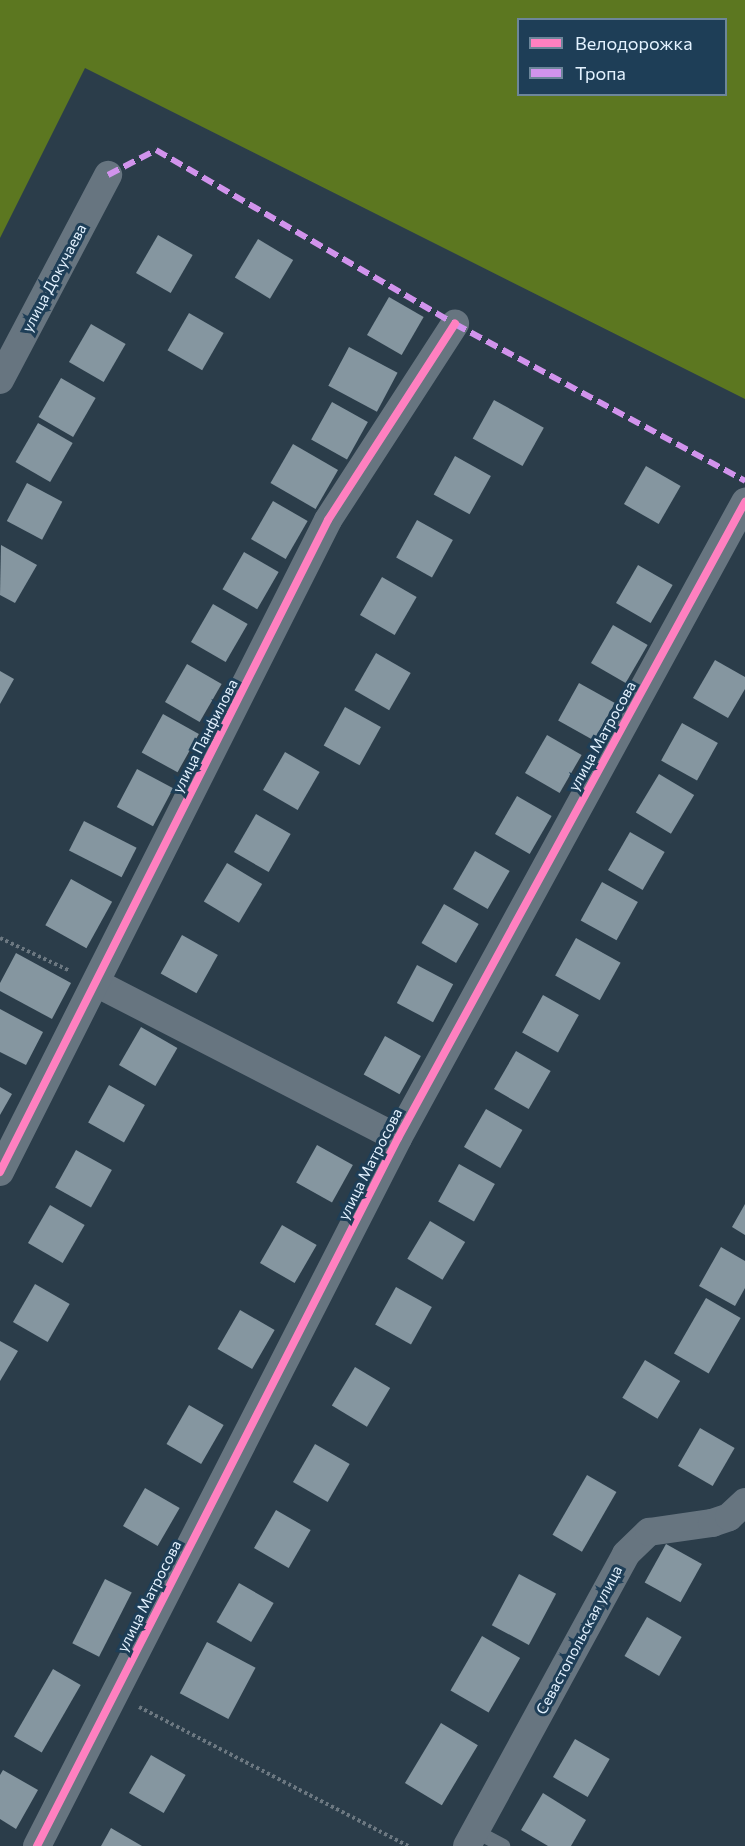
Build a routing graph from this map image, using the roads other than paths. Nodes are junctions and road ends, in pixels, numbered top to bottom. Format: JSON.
{"nodes":[{"id":1,"x":108,"y":175,"type":"dead end"},
{"id":2,"x":455,"y":324,"type":"dead end"},
{"id":3,"x":0,"y":380,"type":"edge"},
{"id":4,"x":745,"y":502,"type":"edge"},
{"id":5,"x":96,"y":983,"type":"junction"},
{"id":6,"x":398,"y":1138,"type":"junction"},
{"id":7,"x":0,"y":1172,"type":"edge"},
{"id":8,"x":745,"y":1502,"type":"edge"},
{"id":9,"x":472,"y":1839,"type":"edge"},
{"id":10,"x":37,"y":1846,"type":"edge"},
{"id":11,"x":503,"y":1846,"type":"edge"}],
"edges":[{"from":1,"to":3,"type":"street","name":"улица Докучаева"},
{"from":2,"to":5,"type":"street","name":"улица Панфилова"},
{"from":4,"to":6,"type":"street","name":"улица Матросова"},
{"from":5,"to":6,"type":"street"},
{"from":5,"to":7,"type":"street","name":"улица Панфилова"},
{"from":6,"to":10,"type":"street","name":"улица Матросова"},
{"from":8,"to":9,"type":"street","name":"Севастопольская улица"},
{"from":9,"to":11,"type":"lane"}]}
